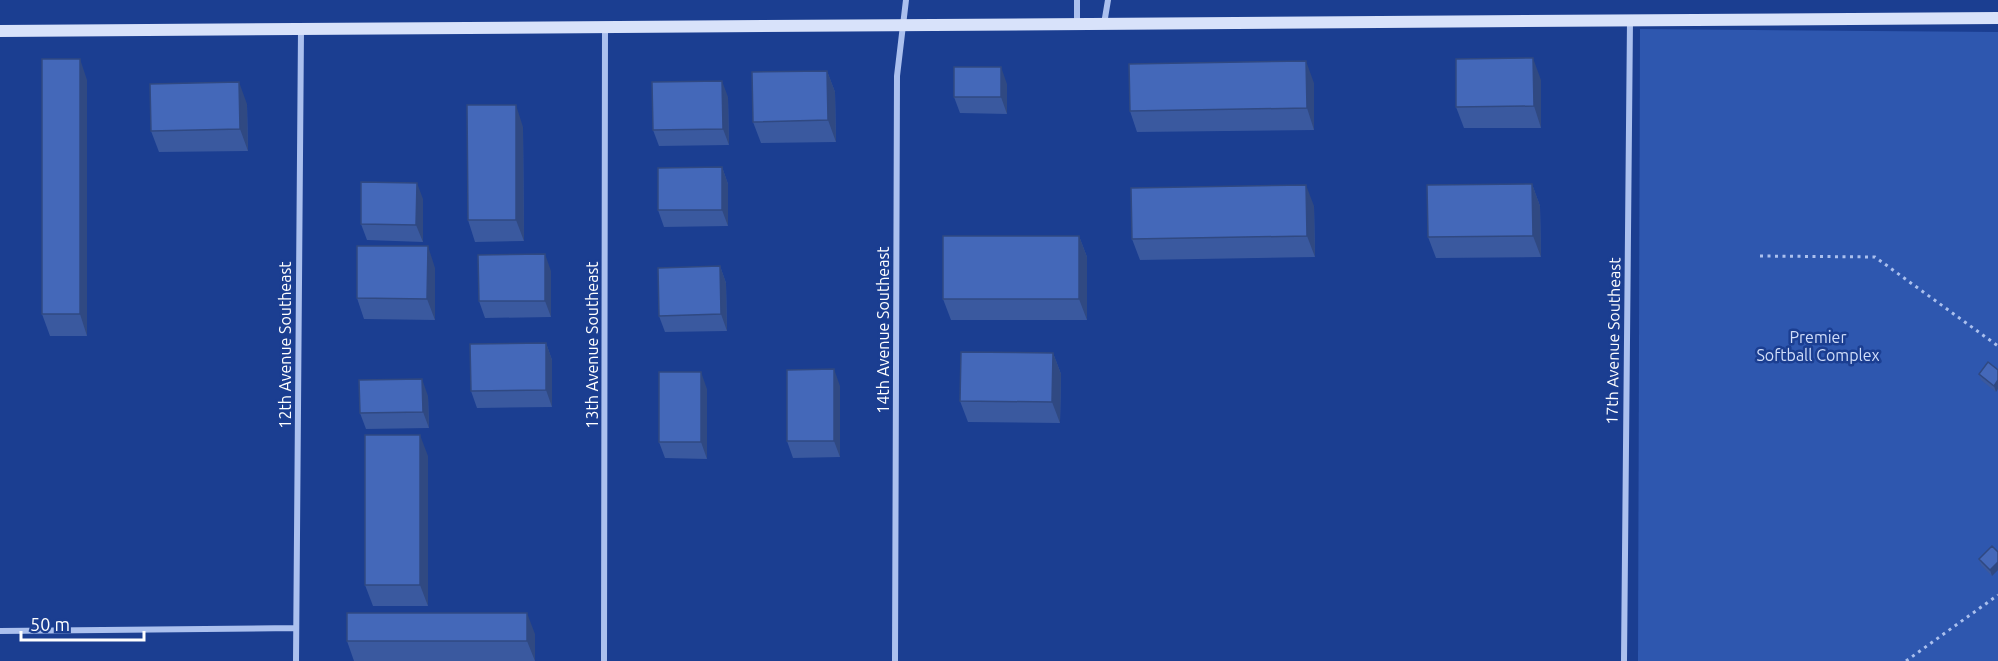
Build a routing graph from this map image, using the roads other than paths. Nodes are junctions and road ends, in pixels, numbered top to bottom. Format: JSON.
{"nodes":[{"id":1,"x":906,"y":0,"type":"edge"},
{"id":2,"x":1077,"y":0,"type":"edge"},
{"id":3,"x":1108,"y":0,"type":"edge"},
{"id":4,"x":1998,"y":18,"type":"edge"},
{"id":5,"x":1630,"y":20,"type":"junction"},
{"id":6,"x":1104,"y":25,"type":"junction"},
{"id":7,"x":901,"y":26,"type":"junction"},
{"id":8,"x":1077,"y":26,"type":"junction"},
{"id":9,"x":605,"y":29,"type":"junction"},
{"id":10,"x":301,"y":30,"type":"junction"},
{"id":11,"x":0,"y":31,"type":"edge"},
{"id":12,"x":296,"y":628,"type":"junction"},
{"id":13,"x":0,"y":632,"type":"edge"},
{"id":14,"x":296,"y":661,"type":"edge"},
{"id":15,"x":604,"y":661,"type":"edge"},
{"id":16,"x":895,"y":661,"type":"edge"},
{"id":17,"x":1623,"y":661,"type":"edge"}],
"edges":[{"from":1,"to":7,"type":"street","name":"14th Avenue Southeast"},
{"from":2,"to":8,"type":"street"},
{"from":3,"to":6,"type":"street"},
{"from":4,"to":5,"type":"street"},
{"from":5,"to":6,"type":"street"},
{"from":5,"to":17,"type":"street","name":"17th Avenue Southeast"},
{"from":6,"to":8,"type":"street"},
{"from":7,"to":8,"type":"street"},
{"from":7,"to":9,"type":"street"},
{"from":7,"to":16,"type":"street","name":"14th Avenue Southeast"},
{"from":9,"to":10,"type":"street"},
{"from":9,"to":15,"type":"street","name":"13th Avenue Southeast"},
{"from":10,"to":11,"type":"street"},
{"from":10,"to":12,"type":"street","name":"12th Avenue Southeast"},
{"from":12,"to":13,"type":"street"},
{"from":12,"to":14,"type":"street","name":"12th Avenue Southeast"}]}
